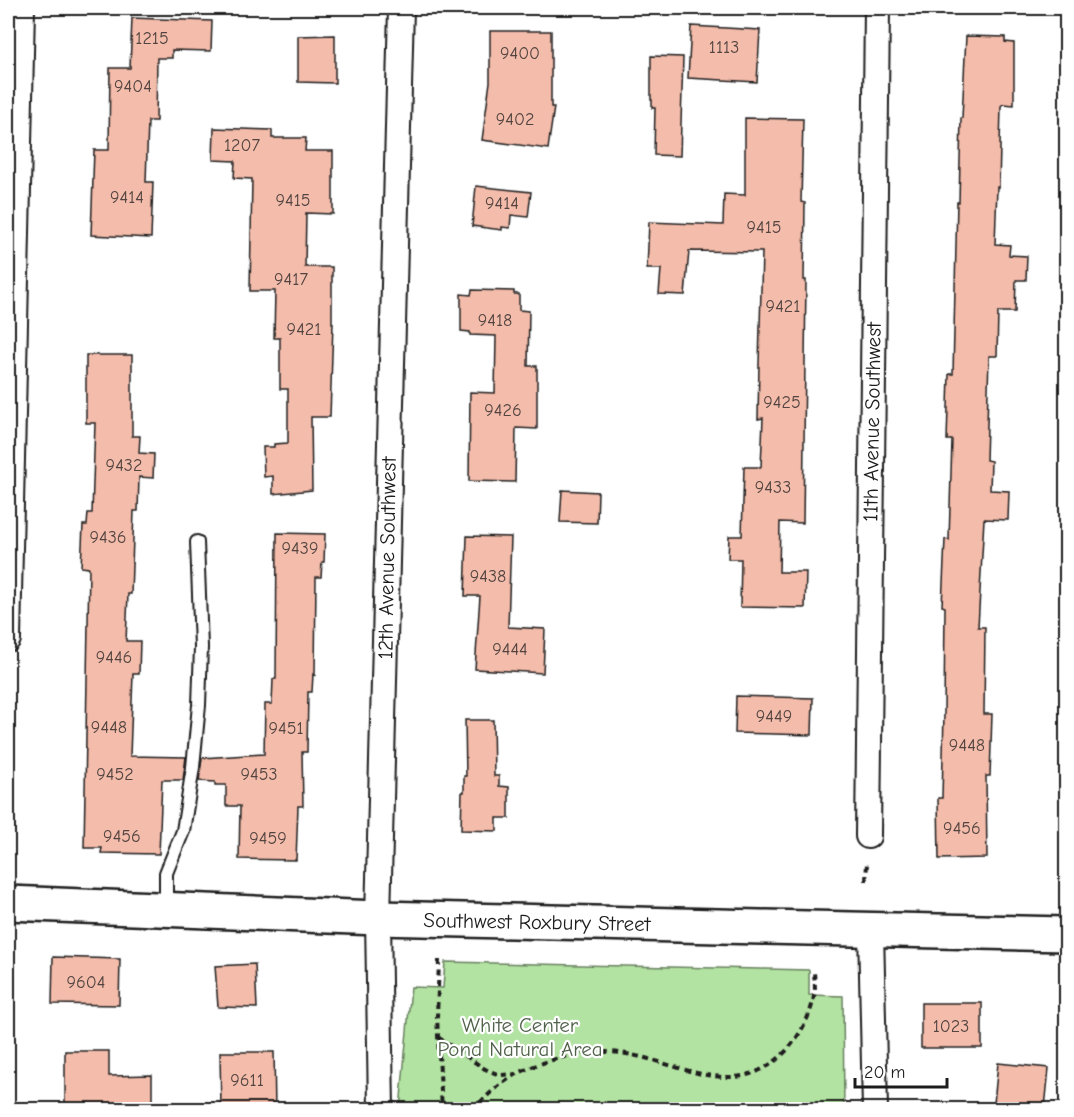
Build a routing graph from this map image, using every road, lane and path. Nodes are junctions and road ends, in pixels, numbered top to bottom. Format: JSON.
{"nodes":[{"id":1,"x":22,"y":8,"type":"edge"},
{"id":2,"x":401,"y":8,"type":"edge"},
{"id":3,"x":877,"y":8,"type":"edge"},
{"id":4,"x":197,"y":542,"type":"dead end"},
{"id":5,"x":8,"y":639,"type":"edge"},
{"id":6,"x":867,"y":845,"type":"joint"},
{"id":7,"x":866,"y":881,"type":"dead end"},
{"id":8,"x":8,"y":903,"type":"edge"},
{"id":9,"x":166,"y":910,"type":"junction"},
{"id":10,"x":378,"y":918,"type":"junction"},
{"id":11,"x":871,"y":930,"type":"junction"},
{"id":12,"x":1066,"y":934,"type":"edge"},
{"id":13,"x":439,"y":960,"type":"dead end"},
{"id":14,"x":814,"y":969,"type":"dead end"},
{"id":15,"x":438,"y":1037,"type":"junction"},
{"id":16,"x":518,"y":1074,"type":"junction"},
{"id":17,"x":381,"y":1110,"type":"edge"},
{"id":18,"x":442,"y":1110,"type":"edge"},
{"id":19,"x":472,"y":1110,"type":"edge"},
{"id":20,"x":875,"y":1110,"type":"edge"}],
"edges":[{"from":1,"to":5,"type":"street"},
{"from":2,"to":10,"type":"street","name":"12th Avenue Southwest"},
{"from":3,"to":6,"type":"street","name":"11th Avenue Southwest"},
{"from":4,"to":9,"type":"lane"},
{"from":6,"to":7,"type":"path"},
{"from":8,"to":9,"type":"main road","name":"Southwest Roxbury Street"},
{"from":9,"to":10,"type":"main road","name":"Southwest Roxbury Street"},
{"from":10,"to":11,"type":"main road","name":"Southwest Roxbury Street"},
{"from":10,"to":17,"type":"street","name":"12th Avenue Southwest"},
{"from":11,"to":12,"type":"main road","name":"Southwest Roxbury Street"},
{"from":11,"to":20,"type":"street"},
{"from":13,"to":15,"type":"path"},
{"from":14,"to":16,"type":"path"},
{"from":15,"to":16,"type":"path"},
{"from":15,"to":18,"type":"path"},
{"from":16,"to":19,"type":"path"}]}
